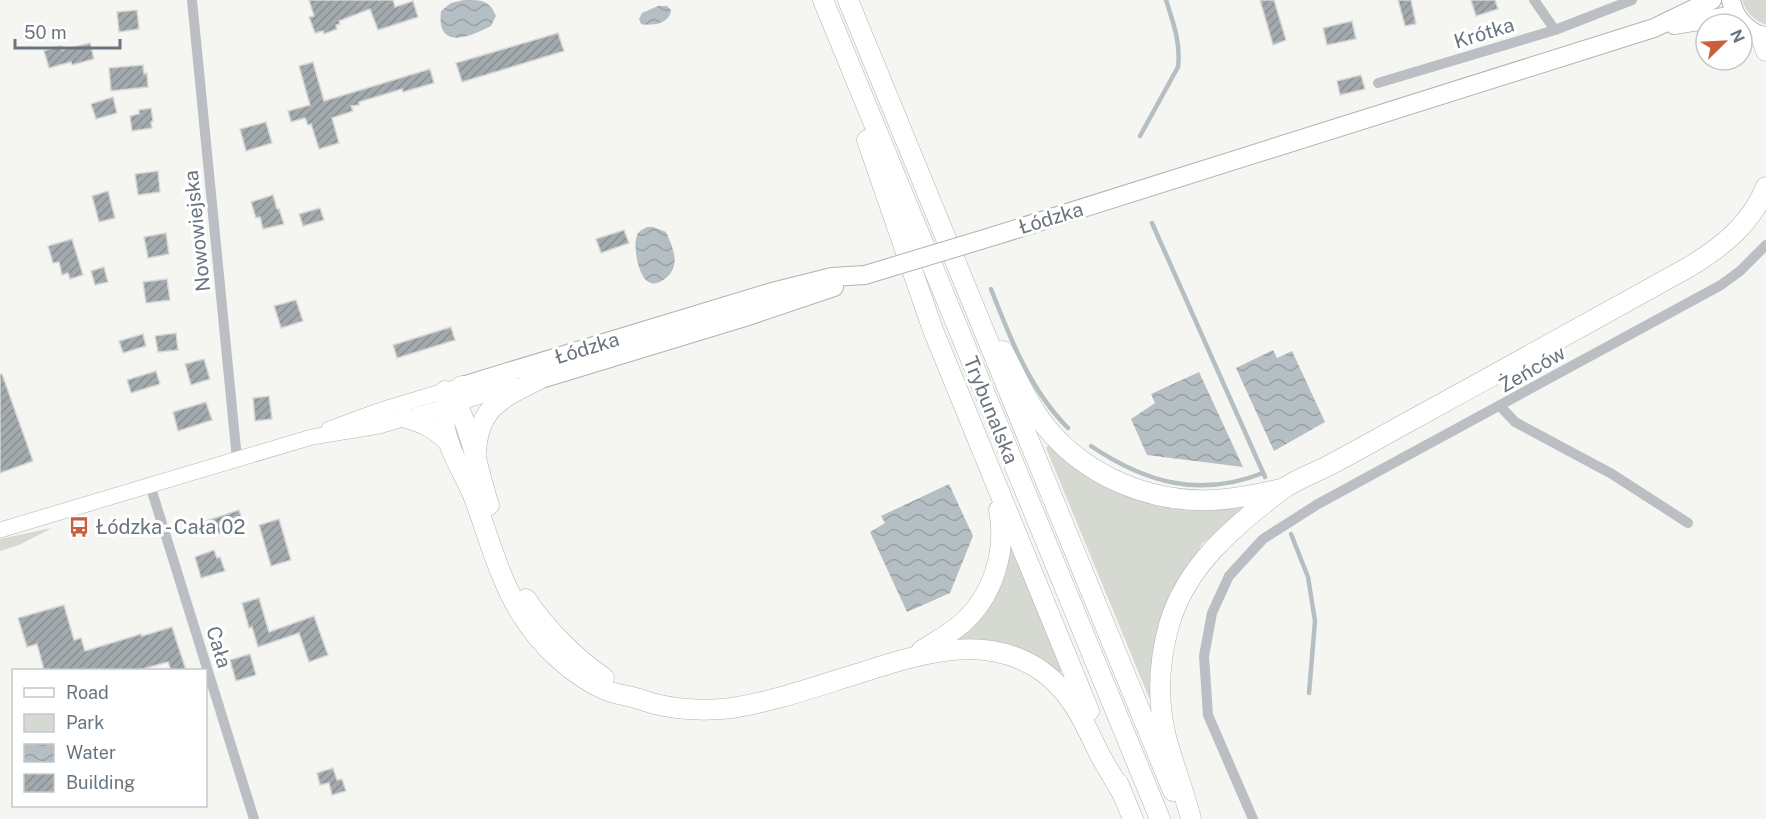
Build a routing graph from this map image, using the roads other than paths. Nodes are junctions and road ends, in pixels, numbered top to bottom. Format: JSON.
{"nodes":[{"id":1,"x":192,"y":0,"type":"edge"},
{"id":2,"x":823,"y":0,"type":"edge"},
{"id":3,"x":848,"y":0,"type":"edge"},
{"id":4,"x":1534,"y":0,"type":"edge"},
{"id":5,"x":1632,"y":0,"type":"edge"},
{"id":6,"x":1712,"y":0,"type":"edge"},
{"id":7,"x":1733,"y":8,"type":"edge"},
{"id":8,"x":1654,"y":28,"type":"junction"},
{"id":9,"x":1555,"y":30,"type":"junction"},
{"id":10,"x":1764,"y":42,"type":"edge"},
{"id":11,"x":848,"y":62,"type":"junction"},
{"id":12,"x":1378,"y":83,"type":"dead end"},
{"id":13,"x":1766,"y":187,"type":"edge"},
{"id":14,"x":1766,"y":245,"type":"edge"},
{"id":15,"x":956,"y":264,"type":"junction"},
{"id":16,"x":865,"y":275,"type":"junction"},
{"id":17,"x":538,"y":380,"type":"junction"},
{"id":18,"x":452,"y":396,"type":"junction"},
{"id":19,"x":1500,"y":406,"type":"junction"},
{"id":20,"x":406,"y":418,"type":"junction"},
{"id":21,"x":312,"y":437,"type":"junction"},
{"id":22,"x":450,"y":445,"type":"junction"},
{"id":23,"x":237,"y":459,"type":"junction"},
{"id":24,"x":476,"y":461,"type":"junction"},
{"id":25,"x":991,"y":473,"type":"junction"},
{"id":26,"x":150,"y":485,"type":"junction"},
{"id":27,"x":1282,"y":489,"type":"junction"},
{"id":28,"x":1689,"y":523,"type":"dead end"},
{"id":29,"x":0,"y":530,"type":"edge"},
{"id":30,"x":913,"y":656,"type":"junction"},
{"id":31,"x":631,"y":697,"type":"junction"},
{"id":32,"x":1122,"y":793,"type":"junction"},
{"id":33,"x":254,"y":819,"type":"edge"},
{"id":34,"x":1133,"y":819,"type":"edge"},
{"id":35,"x":1160,"y":819,"type":"edge"},
{"id":36,"x":1185,"y":819,"type":"edge"},
{"id":37,"x":1191,"y":819,"type":"edge"},
{"id":38,"x":1253,"y":819,"type":"edge"}],
"edges":[{"from":1,"to":23,"type":"street","name":"Nowowiejska"},
{"from":2,"to":11,"type":"highway","name":"Trybunalska"},
{"from":3,"to":15,"type":"highway","name":"Trybunalska"},
{"from":4,"to":9,"type":"street"},
{"from":5,"to":9,"type":"street","name":"Krótka"},
{"from":6,"to":8,"type":"main road"},
{"from":7,"to":8,"type":"main road"},
{"from":7,"to":10,"type":"main road"},
{"from":8,"to":16,"type":"main road","name":"Łódzka","bridge":true},
{"from":9,"to":12,"type":"street","name":"Krótka"},
{"from":11,"to":25,"type":"highway"},
{"from":11,"to":35,"type":"highway","name":"Trybunalska"},
{"from":13,"to":27,"type":"highway"},
{"from":14,"to":19,"type":"street","name":"Żeńców"},
{"from":15,"to":27,"type":"highway"},
{"from":15,"to":36,"type":"highway","name":"Trybunalska"},
{"from":16,"to":17,"type":"main road","name":"Łódzka"},
{"from":16,"to":18,"type":"main road","name":"Łódzka"},
{"from":17,"to":18,"type":"main road","name":"Łódzka"},
{"from":17,"to":24,"type":"highway"},
{"from":18,"to":20,"type":"main road","name":"Łódzka"},
{"from":18,"to":21,"type":"main road","name":"Łódzka"},
{"from":18,"to":22,"type":"highway"},
{"from":18,"to":24,"type":"highway"},
{"from":19,"to":28,"type":"street","name":"Żeńców"},
{"from":19,"to":38,"type":"street"},
{"from":20,"to":21,"type":"main road","name":"Łódzka"},
{"from":20,"to":22,"type":"highway"},
{"from":21,"to":23,"type":"main road","name":"Łódzka"},
{"from":22,"to":31,"type":"highway"},
{"from":23,"to":26,"type":"main road","name":"Łódzka"},
{"from":24,"to":31,"type":"highway"},
{"from":25,"to":30,"type":"highway"},
{"from":25,"to":32,"type":"highway"},
{"from":26,"to":29,"type":"main road","name":"Łódzka"},
{"from":26,"to":33,"type":"street","name":"Cała"},
{"from":27,"to":37,"type":"highway"},
{"from":30,"to":31,"type":"highway"},
{"from":30,"to":32,"type":"highway"},
{"from":32,"to":34,"type":"highway"}]}
